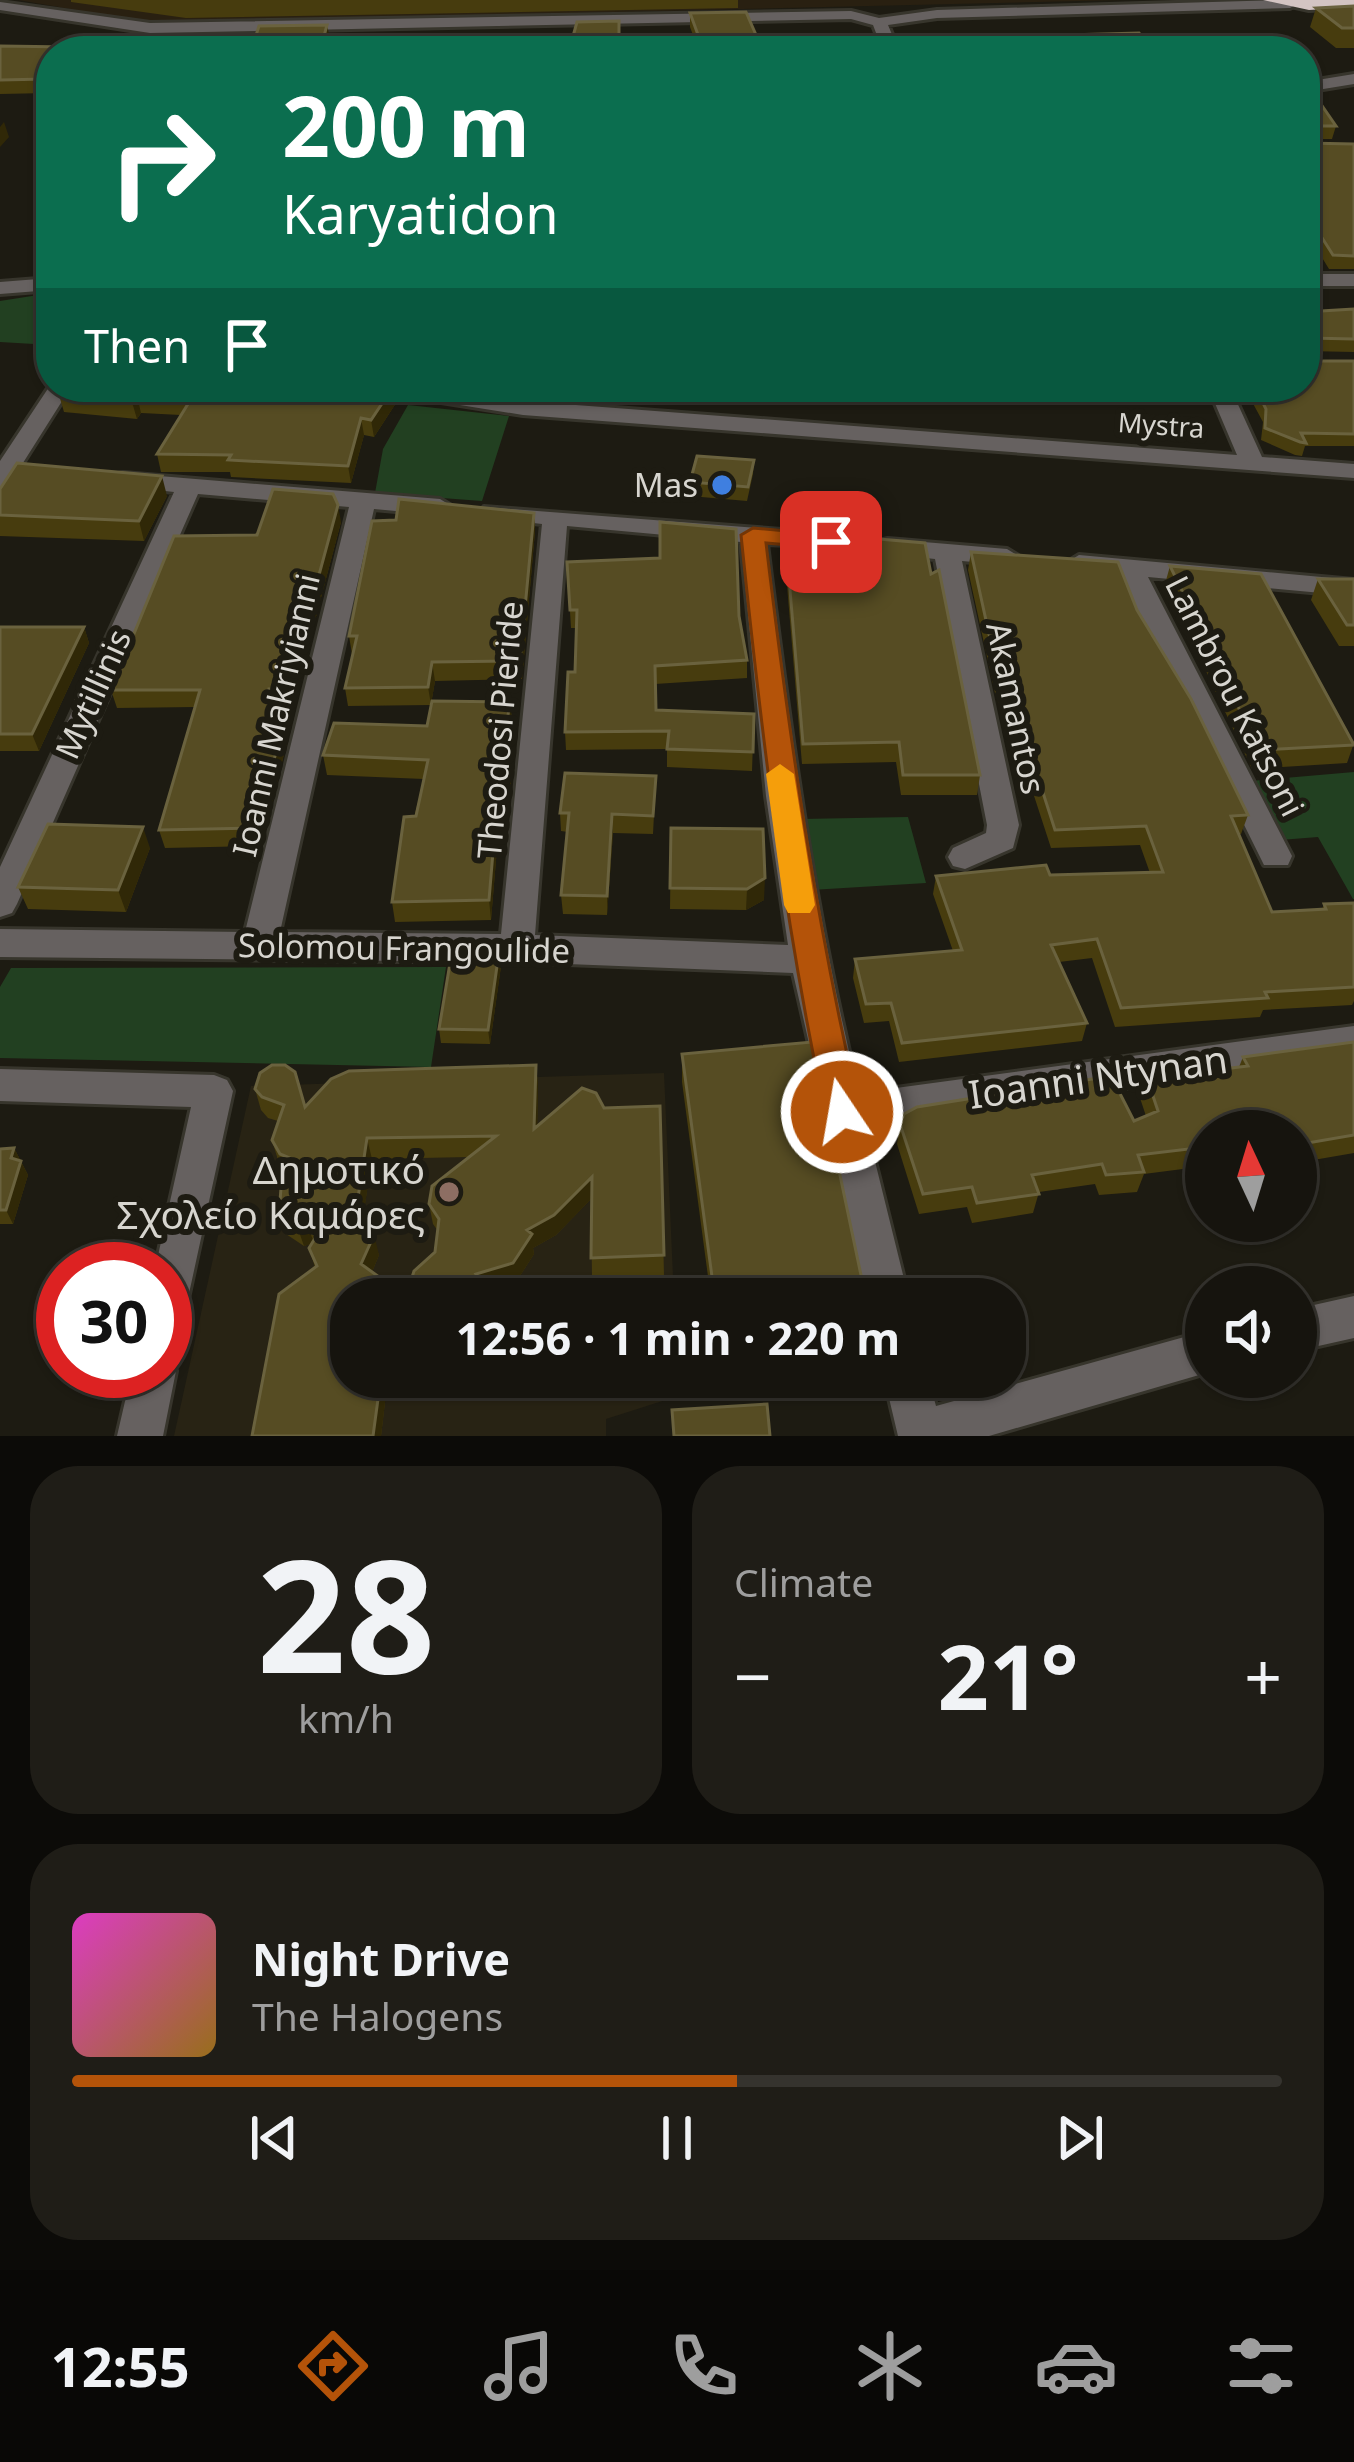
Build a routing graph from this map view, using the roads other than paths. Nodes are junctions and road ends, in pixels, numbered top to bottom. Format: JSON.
{"nodes":[{"id":1,"x":1238,"y":0,"type":"edge"},
{"id":2,"x":1341,"y":0,"type":"edge"},
{"id":3,"x":1138,"y":2,"type":"edge"},
{"id":4,"x":1281,"y":2,"type":"edge"},
{"id":5,"x":1354,"y":2,"type":"edge"},
{"id":6,"x":0,"y":6,"type":"edge"},
{"id":7,"x":898,"y":13,"type":"junction"},
{"id":8,"x":851,"y":15,"type":"junction"},
{"id":9,"x":879,"y":22,"type":"junction"},
{"id":10,"x":885,"y":36,"type":"edge"},
{"id":11,"x":1354,"y":79,"type":"edge"},
{"id":12,"x":1320,"y":85,"type":"edge"},
{"id":13,"x":1320,"y":276,"type":"edge"},
{"id":14,"x":1354,"y":280,"type":"edge"},
{"id":15,"x":36,"y":285,"type":"edge"},
{"id":16,"x":5,"y":287,"type":"edge"},
{"id":17,"x":50,"y":402,"type":"edge"},
{"id":18,"x":485,"y":402,"type":"edge"},
{"id":19,"x":1226,"y":402,"type":"edge"},
{"id":20,"x":0,"y":432,"type":"edge"},
{"id":21,"x":29,"y":434,"type":"junction"},
{"id":22,"x":1252,"y":463,"type":"junction"},
{"id":23,"x":1354,"y":471,"type":"edge"},
{"id":24,"x":12,"y":474,"type":"edge"},
{"id":25,"x":98,"y":478,"type":"edge"},
{"id":26,"x":189,"y":486,"type":"junction"},
{"id":27,"x":363,"y":501,"type":"junction"},
{"id":28,"x":555,"y":518,"type":"junction"},
{"id":29,"x":753,"y":535,"type":"junction"},
{"id":30,"x":947,"y":552,"type":"junction"},
{"id":31,"x":1130,"y":568,"type":"junction"},
{"id":32,"x":1354,"y":588,"type":"edge"},
{"id":33,"x":965,"y":856,"type":"dead end"},
{"id":34,"x":1276,"y":856,"type":"dead end"},
{"id":35,"x":0,"y":904,"type":"edge"},
{"id":36,"x":0,"y":943,"type":"edge"},
{"id":37,"x":259,"y":946,"type":"junction"},
{"id":38,"x":517,"y":948,"type":"junction"},
{"id":39,"x":808,"y":960,"type":"junction"},
{"id":40,"x":1354,"y":1041,"type":"edge"},
{"id":41,"x":0,"y":1084,"type":"edge"},
{"id":42,"x":842,"y":1112,"type":"junction"},
{"id":43,"x":182,"y":1242,"type":"edge"},
{"id":44,"x":883,"y":1278,"type":"edge"},
{"id":45,"x":1354,"y":1317,"type":"edge"},
{"id":46,"x":1317,"y":1325,"type":"edge"},
{"id":47,"x":1185,"y":1358,"type":"edge"},
{"id":48,"x":148,"y":1398,"type":"edge"},
{"id":49,"x":911,"y":1398,"type":"edge"},
{"id":50,"x":920,"y":1434,"type":"edge"},
{"id":51,"x":140,"y":1436,"type":"edge"}],
"edges":[{"from":1,"to":3,"type":"street"},
{"from":2,"to":4,"type":"highway"},
{"from":2,"to":5,"type":"highway"},
{"from":3,"to":7,"type":"street"},
{"from":4,"to":7,"type":"street"},
{"from":6,"to":8,"type":"street"},
{"from":7,"to":8,"type":"street"},
{"from":7,"to":9,"type":"street"},
{"from":8,"to":9,"type":"street"},
{"from":9,"to":10,"type":"street"},
{"from":11,"to":12,"type":"street"},
{"from":13,"to":14,"type":"street"},
{"from":15,"to":16,"type":"street"},
{"from":17,"to":21,"type":"street"},
{"from":18,"to":22,"type":"street","name":"Mystra"},
{"from":19,"to":22,"type":"street"},
{"from":20,"to":21,"type":"street"},
{"from":21,"to":24,"type":"street"},
{"from":22,"to":23,"type":"street","name":"Mystra"},
{"from":25,"to":26,"type":"street"},
{"from":26,"to":27,"type":"street"},
{"from":26,"to":35,"type":"street","name":"Mytillinis"},
{"from":27,"to":28,"type":"street"},
{"from":27,"to":37,"type":"street","name":"Ioanni Makriyianni"},
{"from":28,"to":29,"type":"street"},
{"from":28,"to":38,"type":"street","name":"Theodosi Pieride"},
{"from":29,"to":30,"type":"street"},
{"from":29,"to":39,"type":"street"},
{"from":30,"to":31,"type":"street"},
{"from":30,"to":33,"type":"street","name":"Akamantos"},
{"from":31,"to":32,"type":"street"},
{"from":31,"to":34,"type":"street","name":"Lambrou Katsoni"},
{"from":36,"to":37,"type":"street","name":"Solomou Frangoulide"},
{"from":37,"to":38,"type":"street","name":"Solomou Frangoulide"},
{"from":38,"to":39,"type":"street","name":"Solomou Frangoulide"},
{"from":39,"to":42,"type":"street"},
{"from":40,"to":42,"type":"street","name":"Ioanni Ntynan"},
{"from":41,"to":43,"type":"street"},
{"from":42,"to":44,"type":"street"},
{"from":45,"to":46,"type":"street"},
{"from":47,"to":50,"type":"street"},
{"from":48,"to":51,"type":"street"},
{"from":49,"to":50,"type":"street"}]}
